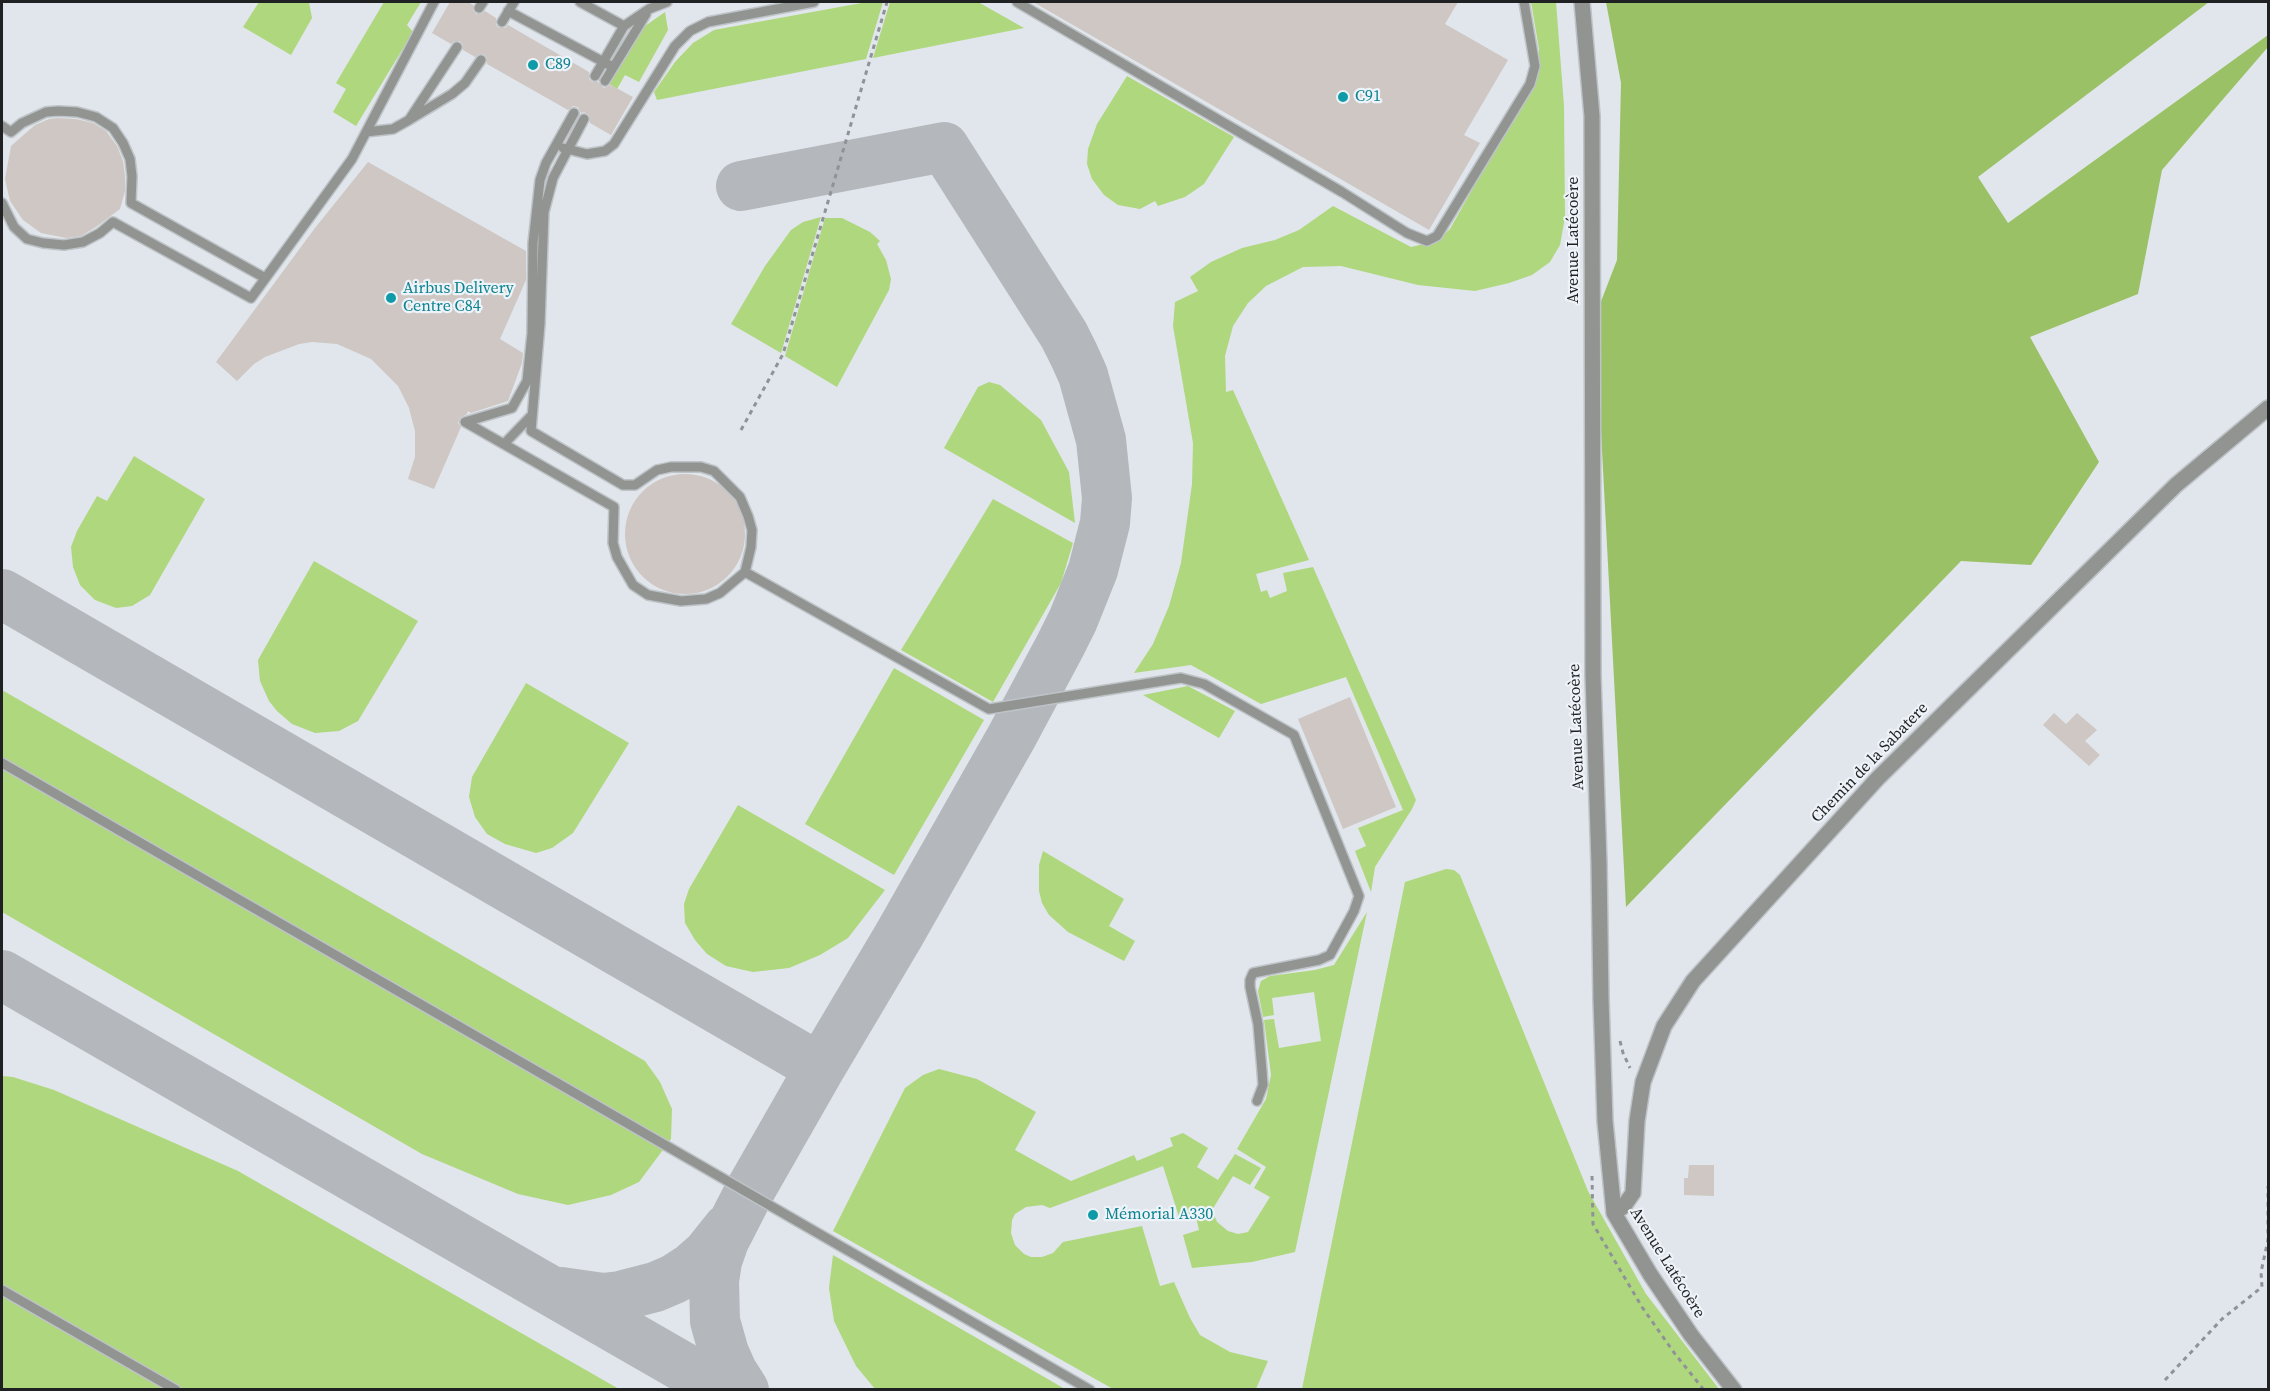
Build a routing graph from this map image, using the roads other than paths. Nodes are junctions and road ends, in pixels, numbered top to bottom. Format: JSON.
{"nodes":[{"id":1,"x":434,"y":2,"type":"edge"},
{"id":2,"x":514,"y":2,"type":"edge"},
{"id":3,"x":580,"y":2,"type":"edge"},
{"id":4,"x":667,"y":2,"type":"edge"},
{"id":5,"x":814,"y":2,"type":"edge"},
{"id":6,"x":1017,"y":2,"type":"edge"},
{"id":7,"x":1524,"y":2,"type":"edge"},
{"id":8,"x":1582,"y":2,"type":"edge"},
{"id":9,"x":649,"y":9,"type":"junction"},
{"id":10,"x":508,"y":11,"type":"junction"},
{"id":11,"x":502,"y":22,"type":"dead end"},
{"id":12,"x":624,"y":26,"type":"junction"},
{"id":13,"x":457,"y":47,"type":"dead end"},
{"id":14,"x":481,"y":60,"type":"dead end"},
{"id":15,"x":603,"y":62,"type":"junction"},
{"id":16,"x":613,"y":67,"type":"junction"},
{"id":17,"x":595,"y":76,"type":"dead end"},
{"id":18,"x":605,"y":81,"type":"dead end"},
{"id":19,"x":574,"y":113,"type":"dead end"},
{"id":20,"x":584,"y":119,"type":"dead end"},
{"id":21,"x":409,"y":120,"type":"junction"},
{"id":22,"x":2,"y":126,"type":"edge"},
{"id":23,"x":366,"y":132,"type":"junction"},
{"id":24,"x":556,"y":145,"type":"junction"},
{"id":25,"x":566,"y":150,"type":"junction"},
{"id":26,"x":2,"y":203,"type":"edge"},
{"id":27,"x":265,"y":278,"type":"junction"},
{"id":28,"x":2268,"y":408,"type":"edge"},
{"id":29,"x":531,"y":416,"type":"junction"},
{"id":30,"x":504,"y":444,"type":"junction"},
{"id":31,"x":745,"y":572,"type":"junction"},
{"id":32,"x":2,"y":763,"type":"edge"},
{"id":33,"x":1257,"y":1101,"type":"dead end"},
{"id":34,"x":1614,"y":1213,"type":"junction"},
{"id":35,"x":2,"y":1290,"type":"edge"},
{"id":36,"x":176,"y":1389,"type":"edge"},
{"id":37,"x":1090,"y":1389,"type":"edge"},
{"id":38,"x":1734,"y":1389,"type":"edge"}],
"edges":[{"from":1,"to":23,"type":"lane"},
{"from":2,"to":10,"type":"lane"},
{"from":3,"to":12,"type":"lane"},
{"from":4,"to":9,"type":"lane"},
{"from":5,"to":25,"type":"lane"},
{"from":6,"to":7,"type":"lane"},
{"from":8,"to":34,"type":"street","name":"Avenue Latécoère"},
{"from":9,"to":12,"type":"lane"},
{"from":9,"to":16,"type":"lane"},
{"from":10,"to":11,"type":"lane"},
{"from":10,"to":15,"type":"lane"},
{"from":12,"to":15,"type":"lane"},
{"from":13,"to":21,"type":"lane"},
{"from":14,"to":21,"type":"lane"},
{"from":15,"to":16,"type":"lane"},
{"from":15,"to":17,"type":"lane"},
{"from":16,"to":18,"type":"lane"},
{"from":19,"to":24,"type":"lane"},
{"from":20,"to":25,"type":"lane"},
{"from":21,"to":23,"type":"lane"},
{"from":22,"to":27,"type":"lane"},
{"from":23,"to":27,"type":"lane"},
{"from":24,"to":25,"type":"lane"},
{"from":24,"to":30,"type":"lane"},
{"from":25,"to":29,"type":"lane"},
{"from":26,"to":27,"type":"lane"},
{"from":28,"to":34,"type":"street","name":"Chemin de la Sabatere"},
{"from":29,"to":30,"type":"lane"},
{"from":29,"to":31,"type":"lane"},
{"from":30,"to":31,"type":"lane"},
{"from":31,"to":33,"type":"lane"},
{"from":32,"to":37,"type":"lane"},
{"from":34,"to":38,"type":"street","name":"Avenue Latécoère"},
{"from":35,"to":36,"type":"lane"}]}
